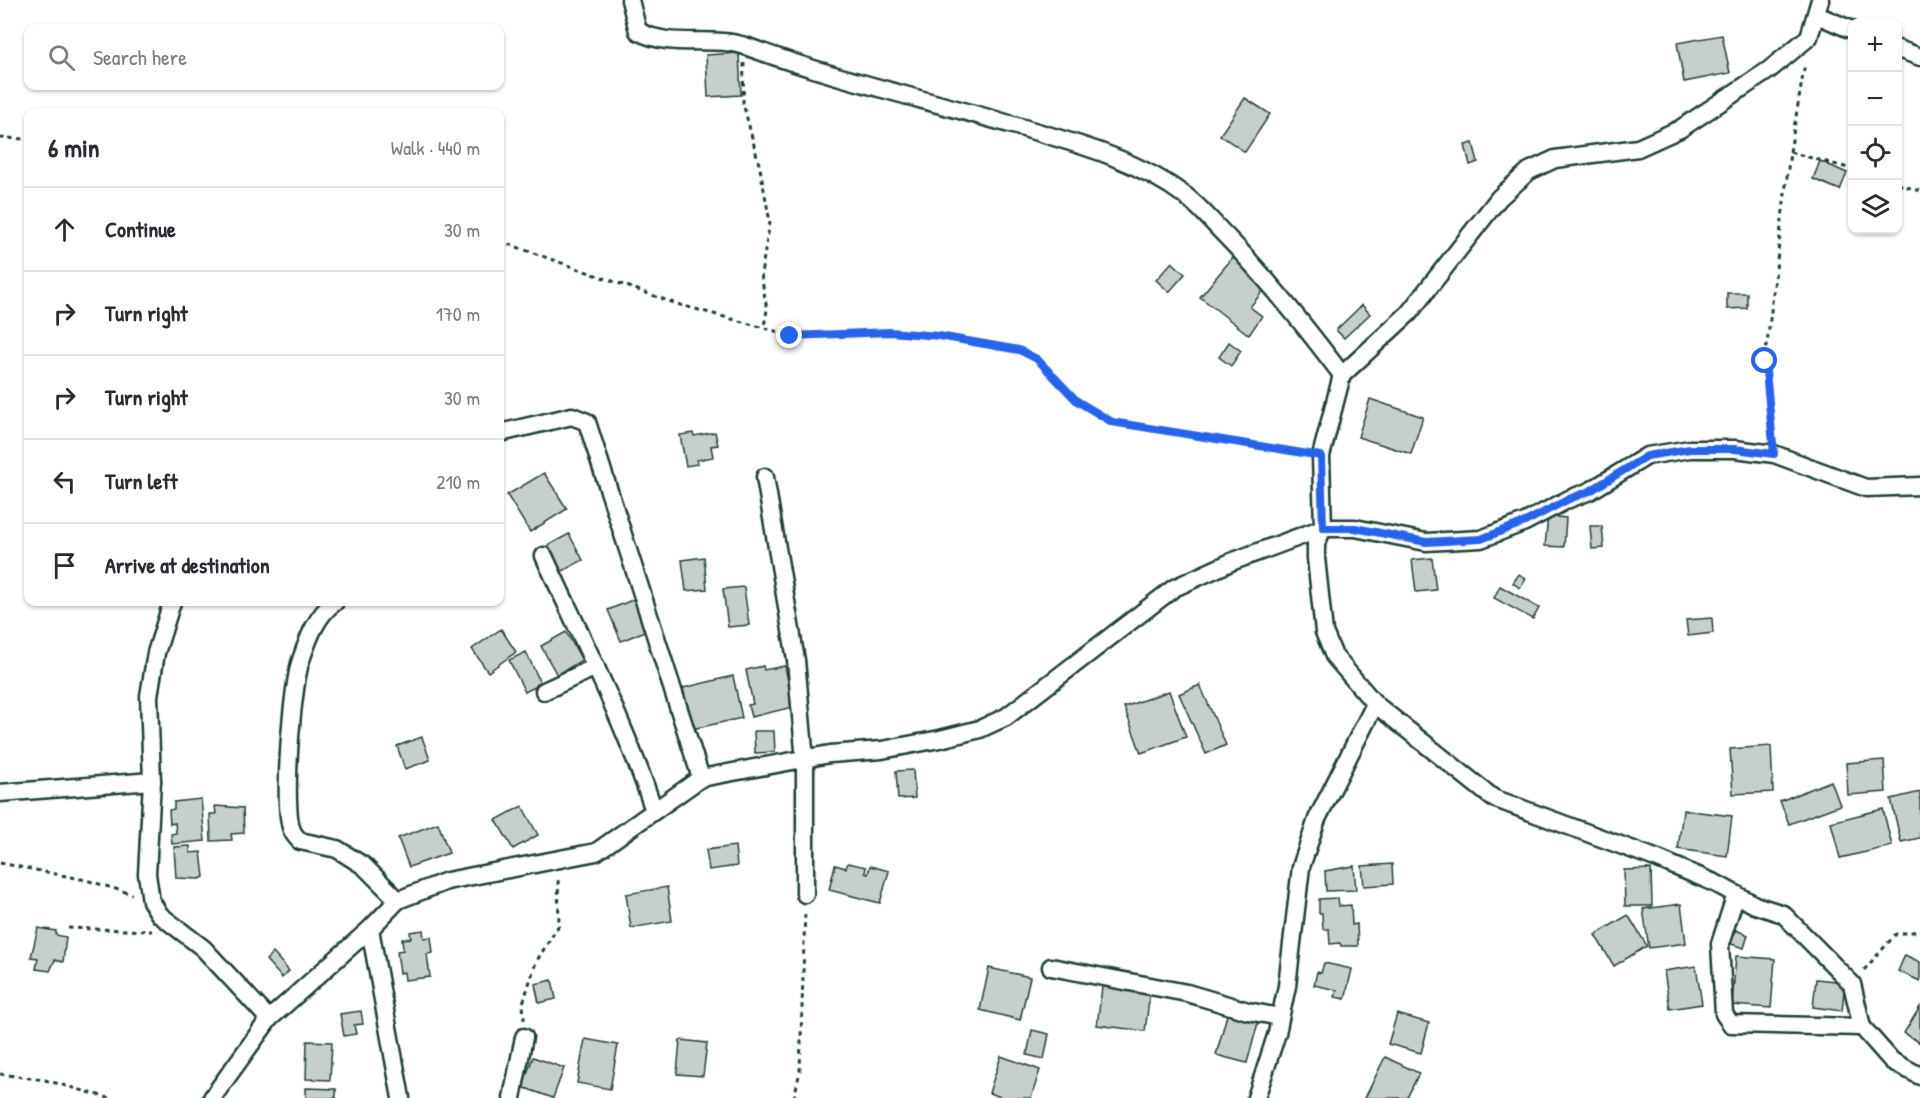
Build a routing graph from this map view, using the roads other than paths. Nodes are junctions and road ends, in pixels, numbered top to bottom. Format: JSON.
{"nodes":[{"id":1,"x":630,"y":0,"type":"edge"},
{"id":2,"x":1817,"y":5,"type":"edge"},
{"id":3,"x":1848,"y":27,"type":"edge"},
{"id":4,"x":1902,"y":50,"type":"edge"},
{"id":5,"x":1920,"y":57,"type":"edge"},
{"id":6,"x":1342,"y":375,"type":"junction"},
{"id":7,"x":504,"y":432,"type":"edge"},
{"id":8,"x":765,"y":477,"type":"dead end"},
{"id":9,"x":1920,"y":486,"type":"edge"},
{"id":10,"x":1323,"y":528,"type":"junction"},
{"id":11,"x":544,"y":556,"type":"dead end"},
{"id":12,"x":171,"y":606,"type":"edge"},
{"id":13,"x":330,"y":606,"type":"edge"},
{"id":14,"x":596,"y":667,"type":"junction"},
{"id":15,"x":544,"y":691,"type":"dead end"},
{"id":16,"x":1375,"y":704,"type":"junction"},
{"id":17,"x":805,"y":761,"type":"junction"},
{"id":18,"x":701,"y":778,"type":"junction"},
{"id":19,"x":152,"y":781,"type":"junction"},
{"id":20,"x":0,"y":793,"type":"edge"},
{"id":21,"x":654,"y":811,"type":"junction"},
{"id":22,"x":806,"y":894,"type":"road end"},
{"id":23,"x":1736,"y":894,"type":"junction"},
{"id":24,"x":398,"y":900,"type":"junction"},
{"id":25,"x":370,"y":929,"type":"junction"},
{"id":26,"x":1052,"y":967,"type":"dead end"},
{"id":27,"x":1280,"y":1017,"type":"junction"},
{"id":28,"x":269,"y":1019,"type":"junction"},
{"id":29,"x":1862,"y":1027,"type":"junction"},
{"id":30,"x":524,"y":1037,"type":"road end"},
{"id":31,"x":1920,"y":1076,"type":"edge"},
{"id":32,"x":212,"y":1098,"type":"edge"},
{"id":33,"x":401,"y":1098,"type":"edge"},
{"id":34,"x":512,"y":1098,"type":"edge"},
{"id":35,"x":1256,"y":1098,"type":"edge"}],
"edges":[{"from":1,"to":6,"type":"street"},
{"from":2,"to":3,"type":"street"},
{"from":2,"to":6,"type":"street"},
{"from":4,"to":5,"type":"street"},
{"from":6,"to":10,"type":"street"},
{"from":7,"to":18,"type":"street"},
{"from":8,"to":17,"type":"street"},
{"from":9,"to":10,"type":"street"},
{"from":10,"to":16,"type":"street"},
{"from":10,"to":17,"type":"street"},
{"from":11,"to":14,"type":"street"},
{"from":12,"to":19,"type":"street"},
{"from":13,"to":24,"type":"street"},
{"from":14,"to":15,"type":"street"},
{"from":14,"to":21,"type":"street"},
{"from":16,"to":23,"type":"street"},
{"from":16,"to":27,"type":"street"},
{"from":17,"to":18,"type":"street"},
{"from":17,"to":22,"type":"street"},
{"from":18,"to":21,"type":"street"},
{"from":19,"to":20,"type":"street"},
{"from":19,"to":28,"type":"street"},
{"from":21,"to":24,"type":"street"},
{"from":23,"to":29,"type":"street"},
{"from":23,"to":29,"type":"street"},
{"from":24,"to":25,"type":"street"},
{"from":25,"to":28,"type":"street"},
{"from":25,"to":33,"type":"street"},
{"from":26,"to":27,"type":"street"},
{"from":27,"to":35,"type":"street"},
{"from":28,"to":32,"type":"street"},
{"from":29,"to":31,"type":"street"},
{"from":30,"to":34,"type":"street"}]}
